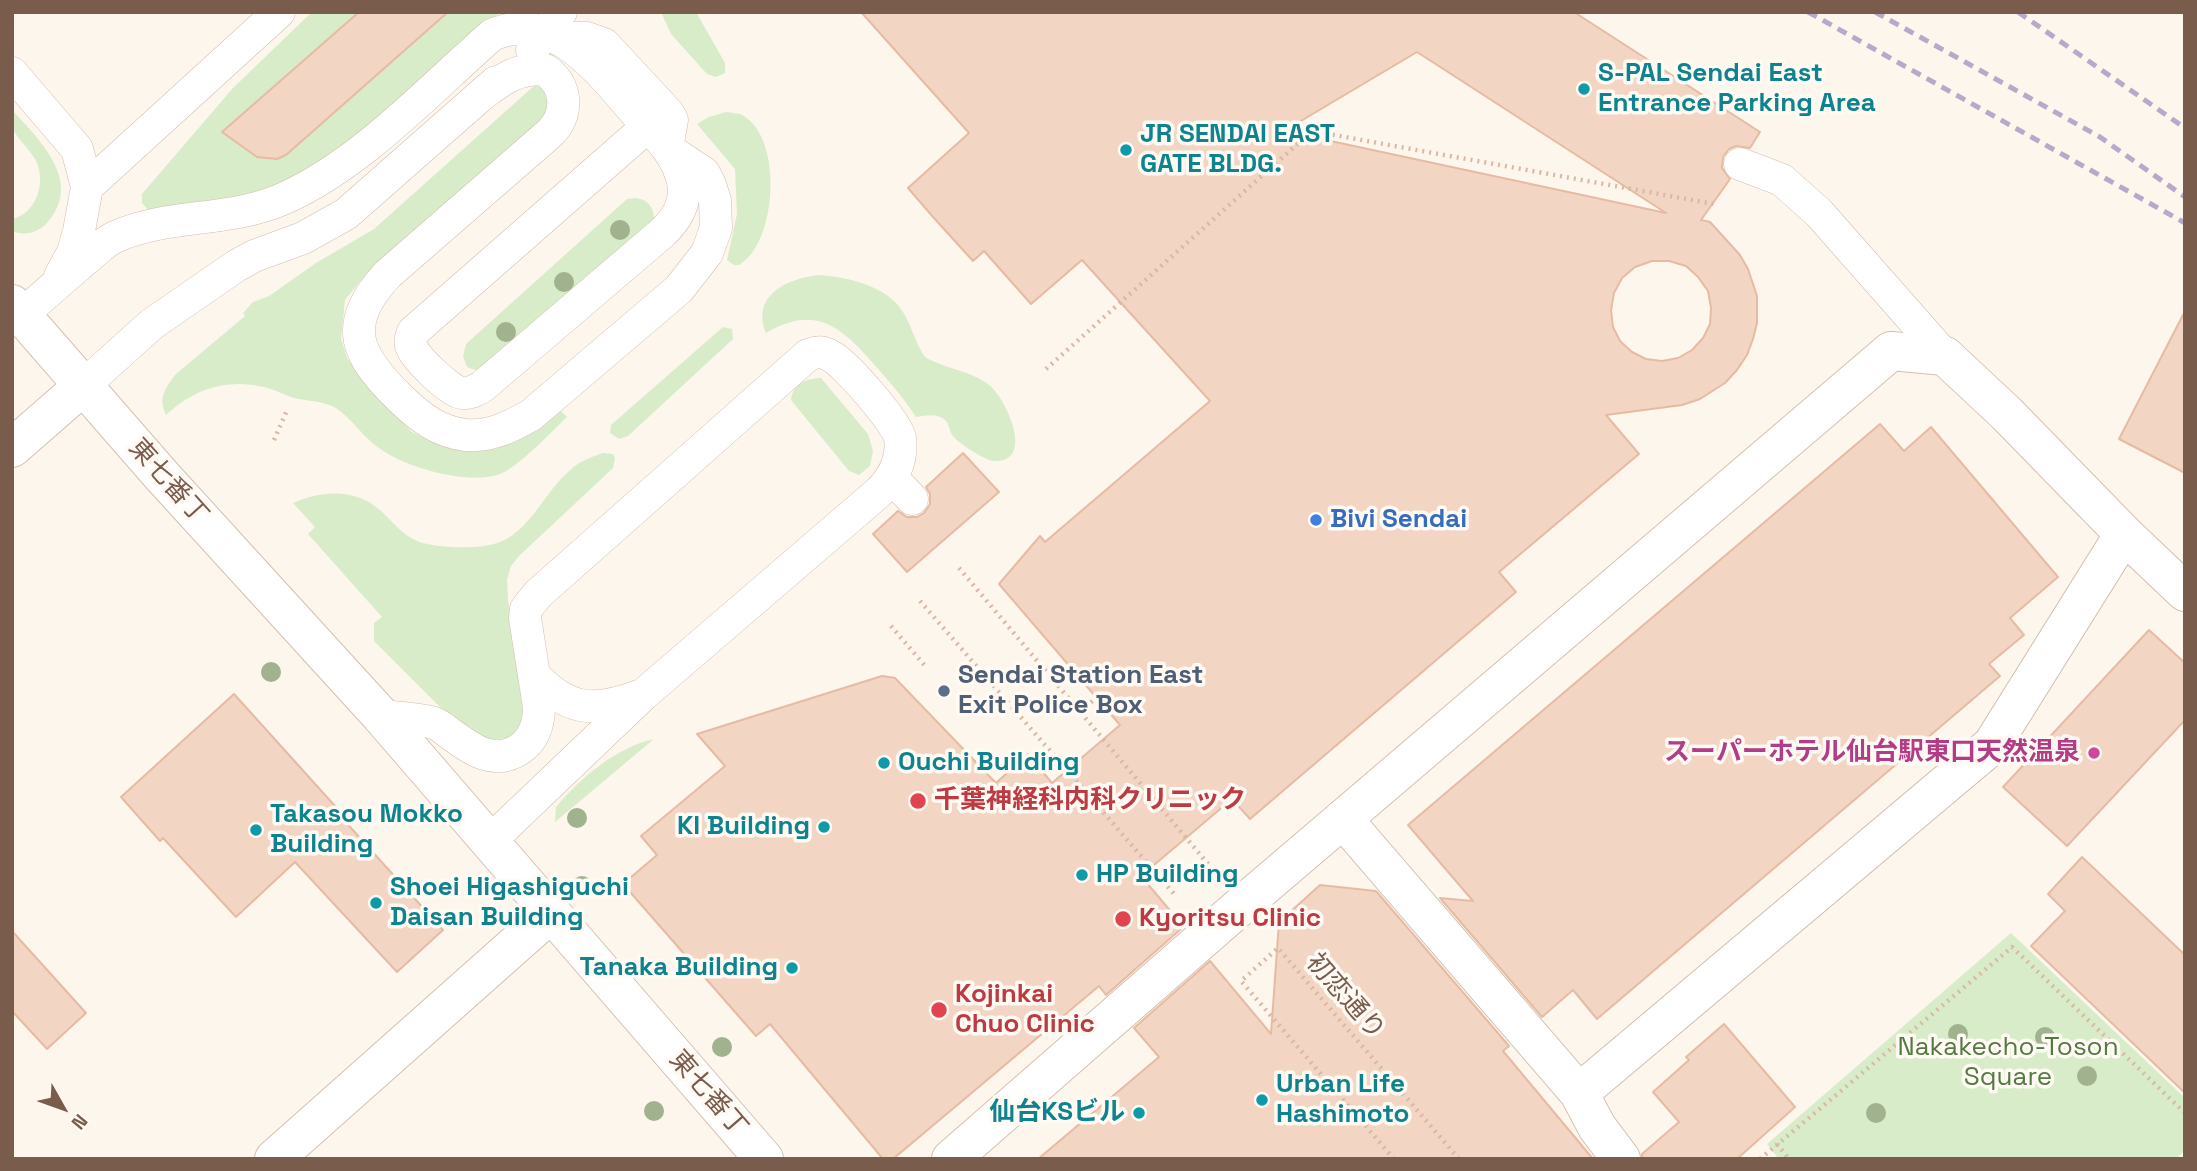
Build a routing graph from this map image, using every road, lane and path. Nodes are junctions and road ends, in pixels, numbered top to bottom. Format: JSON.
{"nodes":[{"id":1,"x":279,"y":12,"type":"edge"},
{"id":2,"x":554,"y":28,"type":"edge"},
{"id":3,"x":12,"y":74,"type":"edge"},
{"id":4,"x":480,"y":96,"type":"junction"},
{"id":5,"x":658,"y":137,"type":"junction"},
{"id":6,"x":1740,"y":164,"type":"dead end"},
{"id":7,"x":87,"y":187,"type":"junction"},
{"id":8,"x":1716,"y":204,"type":"dead end"},
{"id":9,"x":22,"y":310,"type":"edge"},
{"id":10,"x":1944,"y":356,"type":"junction"},
{"id":11,"x":1046,"y":369,"type":"dead end"},
{"id":12,"x":83,"y":386,"type":"junction"},
{"id":13,"x":288,"y":408,"type":"dead end"},
{"id":14,"x":274,"y":440,"type":"dead end"},
{"id":15,"x":12,"y":448,"type":"edge"},
{"id":16,"x":2124,"y":534,"type":"junction"},
{"id":17,"x":959,"y":568,"type":"dead end"},
{"id":18,"x":2185,"y":592,"type":"edge"},
{"id":19,"x":920,"y":601,"type":"dead end"},
{"id":20,"x":891,"y":626,"type":"dead end"},
{"id":21,"x":926,"y":667,"type":"dead end"},
{"id":22,"x":534,"y":675,"type":"junction"},
{"id":23,"x":644,"y":694,"type":"junction"},
{"id":24,"x":1096,"y":698,"type":"dead end"},
{"id":25,"x":1080,"y":711,"type":"junction"},
{"id":26,"x":381,"y":716,"type":"junction"},
{"id":27,"x":1343,"y":819,"type":"junction"},
{"id":28,"x":490,"y":841,"type":"junction"},
{"id":29,"x":1202,"y":872,"type":"dead end"},
{"id":30,"x":1184,"y":887,"type":"dead end"},
{"id":31,"x":551,"y":913,"type":"junction"},
{"id":32,"x":1579,"y":1093,"type":"junction"},
{"id":33,"x":2185,"y":1113,"type":"edge"},
{"id":34,"x":1777,"y":1144,"type":"junction"},
{"id":35,"x":274,"y":1159,"type":"edge"},
{"id":36,"x":764,"y":1159,"type":"edge"},
{"id":37,"x":951,"y":1159,"type":"edge"},
{"id":38,"x":1394,"y":1159,"type":"edge"},
{"id":39,"x":1459,"y":1159,"type":"edge"},
{"id":40,"x":1621,"y":1159,"type":"edge"},
{"id":41,"x":1760,"y":1159,"type":"edge"},
{"id":42,"x":1789,"y":1159,"type":"edge"}],
"edges":[{"from":1,"to":7,"type":"lane"},
{"from":2,"to":4,"type":"lane"},
{"from":2,"to":5,"type":"lane"},
{"from":2,"to":9,"type":"lane"},
{"from":3,"to":7,"type":"lane"},
{"from":4,"to":5,"type":"lane"},
{"from":4,"to":12,"type":"lane"},
{"from":5,"to":5,"type":"lane"},
{"from":6,"to":10,"type":"lane"},
{"from":7,"to":9,"type":"lane"},
{"from":8,"to":11,"type":"path"},
{"from":9,"to":12,"type":"street","name":"東七番丁"},
{"from":10,"to":16,"type":"street"},
{"from":10,"to":27,"type":"street"},
{"from":12,"to":15,"type":"street"},
{"from":12,"to":26,"type":"street","name":"東七番丁"},
{"from":13,"to":14,"type":"path"},
{"from":16,"to":18,"type":"street"},
{"from":16,"to":32,"type":"street"},
{"from":17,"to":25,"type":"path"},
{"from":19,"to":30,"type":"path"},
{"from":20,"to":21,"type":"path"},
{"from":22,"to":23,"type":"lane"},
{"from":22,"to":23,"type":"lane"},
{"from":22,"to":26,"type":"lane"},
{"from":23,"to":28,"type":"lane"},
{"from":24,"to":25,"type":"path"},
{"from":25,"to":29,"type":"path"},
{"from":26,"to":28,"type":"street","name":"東七番丁"},
{"from":27,"to":32,"type":"street"},
{"from":27,"to":37,"type":"street"},
{"from":28,"to":31,"type":"street","name":"東七番丁"},
{"from":31,"to":35,"type":"street"},
{"from":31,"to":36,"type":"street","name":"東七番丁"},
{"from":32,"to":40,"type":"street"},
{"from":33,"to":34,"type":"path"},
{"from":34,"to":41,"type":"path"},
{"from":34,"to":42,"type":"path"},
{"from":38,"to":39,"type":"path","name":"初恋通り"}]}
